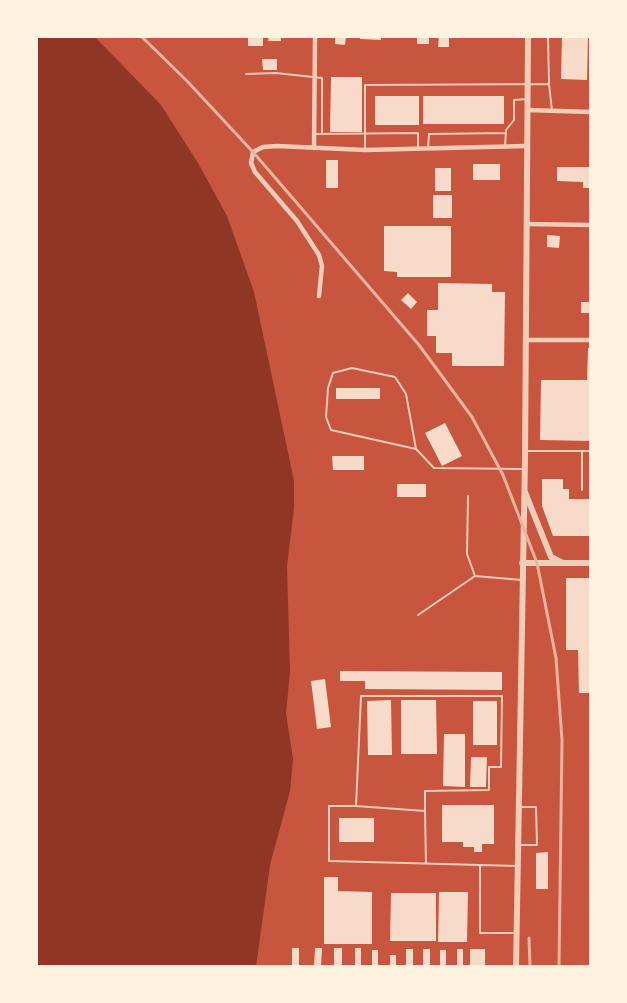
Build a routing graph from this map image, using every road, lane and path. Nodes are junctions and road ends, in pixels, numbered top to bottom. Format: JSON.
{"nodes":[{"id":1,"x":315,"y":36,"type":"edge"},
{"id":2,"x":528,"y":36,"type":"edge"},
{"id":3,"x":548,"y":36,"type":"edge"},
{"id":4,"x":246,"y":74,"type":"dead end"},
{"id":5,"x":314,"y":78,"type":"junction"},
{"id":6,"x":527,"y":83,"type":"junction"},
{"id":7,"x":549,"y":84,"type":"junction"},
{"id":8,"x":527,"y":99,"type":"junction"},
{"id":9,"x":527,"y":110,"type":"junction"},
{"id":10,"x":552,"y":111,"type":"junction"},
{"id":11,"x":591,"y":112,"type":"edge"},
{"id":12,"x":313,"y":134,"type":"junction"},
{"id":13,"x":322,"y":134,"type":"junction"},
{"id":14,"x":365,"y":134,"type":"junction"},
{"id":15,"x":506,"y":134,"type":"junction"},
{"id":16,"x":526,"y":146,"type":"junction"},
{"id":17,"x":504,"y":147,"type":"junction"},
{"id":18,"x":314,"y":148,"type":"junction"},
{"id":19,"x":418,"y":148,"type":"junction"},
{"id":20,"x":428,"y":148,"type":"junction"},
{"id":21,"x":365,"y":150,"type":"junction"},
{"id":22,"x":526,"y":224,"type":"junction"},
{"id":23,"x":591,"y":225,"type":"edge"},
{"id":24,"x":319,"y":296,"type":"dead end"},
{"id":25,"x":526,"y":340,"type":"junction"},
{"id":26,"x":591,"y":340,"type":"edge"},
{"id":27,"x":416,"y":449,"type":"junction"},
{"id":28,"x":525,"y":451,"type":"junction"},
{"id":29,"x":582,"y":451,"type":"junction"},
{"id":30,"x":591,"y":451,"type":"edge"},
{"id":31,"x":525,"y":469,"type":"junction"},
{"id":32,"x":524,"y":490,"type":"junction"},
{"id":33,"x":582,"y":490,"type":"dead end"},
{"id":34,"x":468,"y":496,"type":"dead end"},
{"id":35,"x":522,"y":563,"type":"junction"},
{"id":36,"x":591,"y":563,"type":"edge"},
{"id":37,"x":563,"y":564,"type":"junction"},
{"id":38,"x":475,"y":576,"type":"junction"},
{"id":39,"x":522,"y":579,"type":"junction"},
{"id":40,"x":418,"y":615,"type":"dead end"},
{"id":41,"x":356,"y":806,"type":"junction"},
{"id":42,"x":518,"y":807,"type":"junction"},
{"id":43,"x":425,"y":811,"type":"junction"},
{"id":44,"x":518,"y":845,"type":"junction"},
{"id":45,"x":426,"y":864,"type":"junction"},
{"id":46,"x":480,"y":865,"type":"junction"},
{"id":47,"x":518,"y":866,"type":"junction"},
{"id":48,"x":517,"y":933,"type":"junction"},
{"id":49,"x":516,"y":967,"type":"edge"}],
"edges":[{"from":1,"to":5,"type":"street"},
{"from":2,"to":6,"type":"street"},
{"from":3,"to":7,"type":"lane"},
{"from":4,"to":5,"type":"lane"},
{"from":5,"to":12,"type":"street"},
{"from":5,"to":13,"type":"lane"},
{"from":6,"to":7,"type":"lane"},
{"from":6,"to":8,"type":"street"},
{"from":6,"to":14,"type":"lane"},
{"from":7,"to":10,"type":"lane"},
{"from":8,"to":9,"type":"street"},
{"from":8,"to":15,"type":"lane"},
{"from":9,"to":10,"type":"street"},
{"from":9,"to":16,"type":"street"},
{"from":10,"to":11,"type":"street"},
{"from":12,"to":13,"type":"lane"},
{"from":12,"to":18,"type":"street"},
{"from":13,"to":14,"type":"lane"},
{"from":14,"to":19,"type":"lane"},
{"from":14,"to":21,"type":"lane"},
{"from":15,"to":17,"type":"lane"},
{"from":15,"to":20,"type":"lane"},
{"from":16,"to":17,"type":"street"},
{"from":16,"to":22,"type":"street"},
{"from":17,"to":20,"type":"street"},
{"from":18,"to":21,"type":"street"},
{"from":18,"to":24,"type":"street"},
{"from":19,"to":20,"type":"street"},
{"from":19,"to":21,"type":"street"},
{"from":22,"to":23,"type":"street"},
{"from":22,"to":25,"type":"street"},
{"from":25,"to":26,"type":"street"},
{"from":25,"to":28,"type":"street"},
{"from":27,"to":27,"type":"lane"},
{"from":27,"to":31,"type":"lane"},
{"from":28,"to":29,"type":"lane"},
{"from":28,"to":31,"type":"street"},
{"from":29,"to":30,"type":"lane"},
{"from":29,"to":33,"type":"lane"},
{"from":31,"to":32,"type":"street"},
{"from":32,"to":35,"type":"street"},
{"from":32,"to":37,"type":"street"},
{"from":34,"to":38,"type":"lane"},
{"from":35,"to":37,"type":"street"},
{"from":35,"to":39,"type":"street"},
{"from":36,"to":37,"type":"street"},
{"from":38,"to":39,"type":"lane"},
{"from":38,"to":40,"type":"lane"},
{"from":39,"to":42,"type":"street"},
{"from":41,"to":43,"type":"lane"},
{"from":41,"to":43,"type":"lane"},
{"from":41,"to":45,"type":"lane"},
{"from":42,"to":44,"type":"street"},
{"from":42,"to":44,"type":"lane"},
{"from":43,"to":45,"type":"lane"},
{"from":44,"to":47,"type":"street"},
{"from":45,"to":46,"type":"lane"},
{"from":46,"to":47,"type":"lane"},
{"from":46,"to":48,"type":"lane"},
{"from":47,"to":48,"type":"street"},
{"from":48,"to":49,"type":"street"}]}
